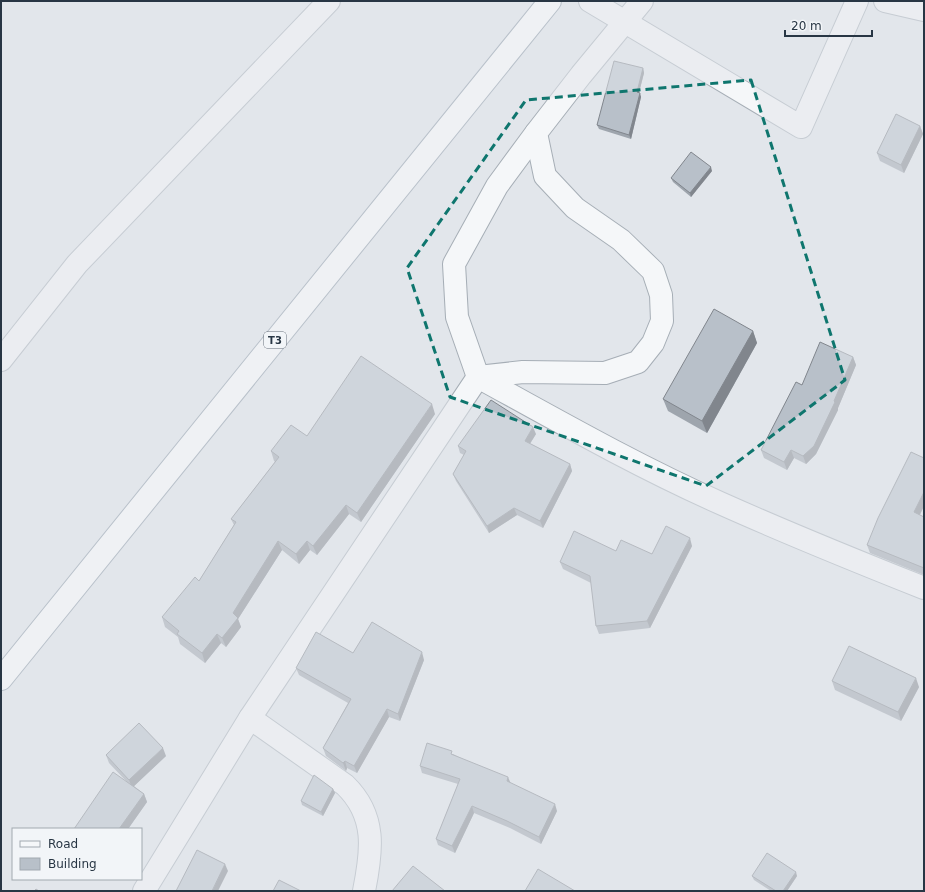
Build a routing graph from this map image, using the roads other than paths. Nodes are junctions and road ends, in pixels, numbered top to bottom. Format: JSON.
{"nodes":[{"id":1,"x":329,"y":1,"type":"edge"},
{"id":2,"x":550,"y":1,"type":"edge"},
{"id":3,"x":590,"y":1,"type":"edge"},
{"id":4,"x":642,"y":1,"type":"edge"},
{"id":5,"x":858,"y":1,"type":"edge"},
{"id":6,"x":885,"y":1,"type":"edge"},
{"id":7,"x":924,"y":10,"type":"edge"},
{"id":8,"x":625,"y":22,"type":"junction"},
{"id":9,"x":536,"y":133,"type":"junction"},
{"id":10,"x":1,"y":360,"type":"edge"},
{"id":11,"x":478,"y":377,"type":"junction"},
{"id":12,"x":924,"y":588,"type":"edge"},
{"id":13,"x":1,"y":679,"type":"edge"},
{"id":14,"x":250,"y":718,"type":"junction"},
{"id":15,"x":144,"y":891,"type":"edge"},
{"id":16,"x":364,"y":891,"type":"edge"}],
"edges":[{"from":1,"to":10,"type":"street"},
{"from":2,"to":13,"type":"highway","number":"T3"},
{"from":3,"to":8,"type":"street"},
{"from":4,"to":8,"type":"street"},
{"from":5,"to":8,"type":"street"},
{"from":6,"to":7,"type":"street"},
{"from":8,"to":9,"type":"street"},
{"from":9,"to":11,"type":"street"},
{"from":9,"to":11,"type":"street"},
{"from":11,"to":12,"type":"street"},
{"from":11,"to":14,"type":"street"},
{"from":14,"to":15,"type":"street"},
{"from":14,"to":16,"type":"street"}]}
